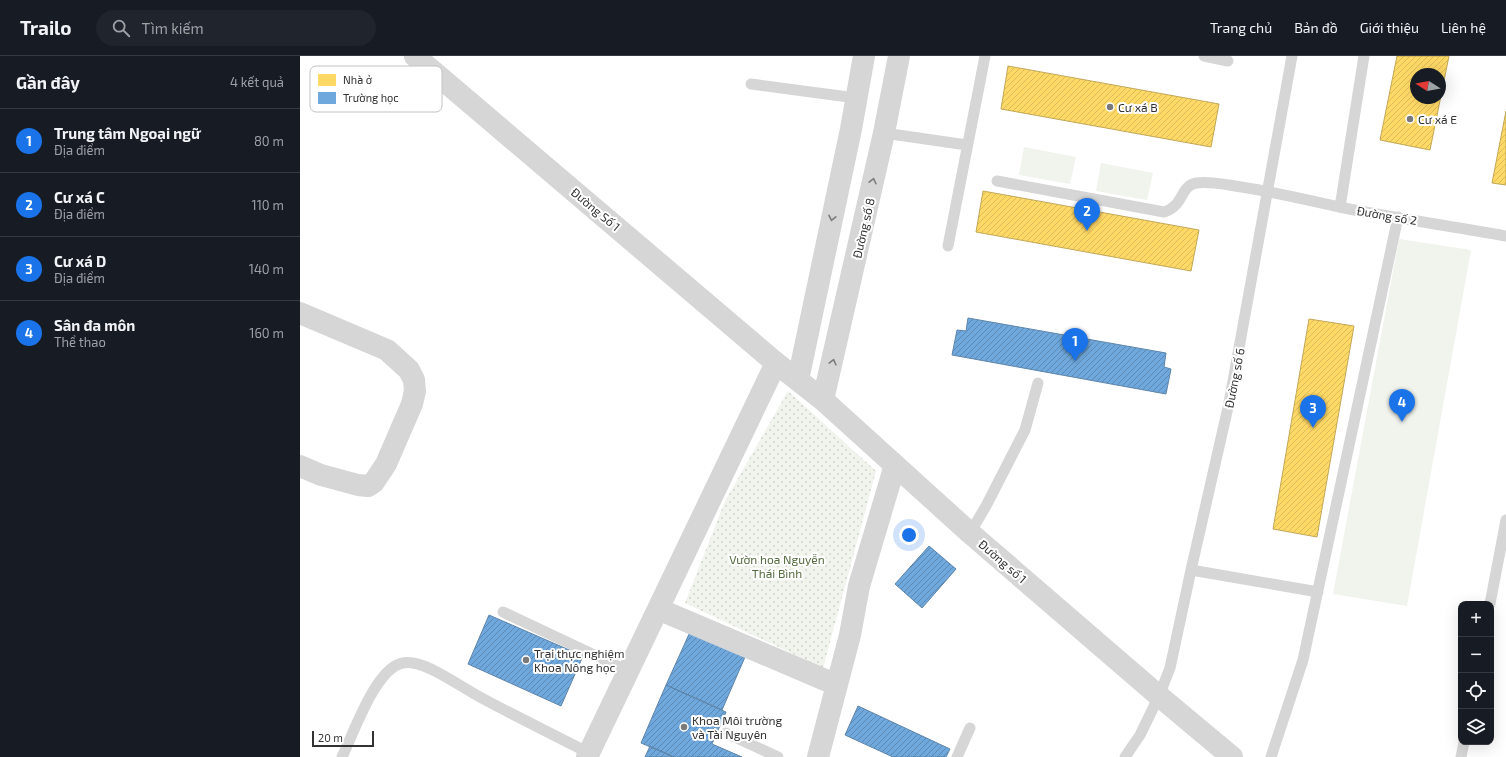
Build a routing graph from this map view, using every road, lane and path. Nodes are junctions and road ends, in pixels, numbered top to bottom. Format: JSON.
{"nodes":[{"id":1,"x":415,"y":56,"type":"edge"},
{"id":2,"x":864,"y":56,"type":"edge"},
{"id":3,"x":899,"y":56,"type":"edge"},
{"id":4,"x":985,"y":56,"type":"edge"},
{"id":5,"x":1204,"y":56,"type":"edge"},
{"id":6,"x":1292,"y":56,"type":"edge"},
{"id":7,"x":1364,"y":56,"type":"edge"},
{"id":8,"x":1228,"y":61,"type":"dead end"},
{"id":9,"x":427,"y":66,"type":"edge"},
{"id":10,"x":442,"y":79,"type":"edge"},
{"id":11,"x":751,"y":84,"type":"dead end"},
{"id":12,"x":856,"y":98,"type":"junction"},
{"id":13,"x":850,"y":129,"type":"junction"},
{"id":14,"x":884,"y":133,"type":"junction"},
{"id":15,"x":967,"y":145,"type":"junction"},
{"id":16,"x":997,"y":181,"type":"dead end"},
{"id":17,"x":1269,"y":191,"type":"junction"},
{"id":18,"x":1340,"y":207,"type":"junction"},
{"id":19,"x":1398,"y":217,"type":"junction"},
{"id":20,"x":1506,"y":236,"type":"edge"},
{"id":21,"x":948,"y":246,"type":"dead end"},
{"id":22,"x":300,"y":313,"type":"edge"},
{"id":23,"x":776,"y":363,"type":"junction"},
{"id":24,"x":798,"y":380,"type":"junction"},
{"id":25,"x":1038,"y":383,"type":"dead end"},
{"id":26,"x":823,"y":400,"type":"junction"},
{"id":27,"x":895,"y":465,"type":"junction"},
{"id":28,"x":300,"y":466,"type":"edge"},
{"id":29,"x":1506,"y":520,"type":"edge"},
{"id":30,"x":970,"y":533,"type":"junction"},
{"id":31,"x":1191,"y":570,"type":"junction"},
{"id":32,"x":1318,"y":592,"type":"junction"},
{"id":33,"x":1491,"y":601,"type":"edge"},
{"id":34,"x":658,"y":609,"type":"junction"},
{"id":35,"x":503,"y":612,"type":"dead end"},
{"id":36,"x":628,"y":672,"type":"junction"},
{"id":37,"x":837,"y":685,"type":"junction"},
{"id":38,"x":1159,"y":696,"type":"junction"},
{"id":39,"x":970,"y":728,"type":"dead end"},
{"id":40,"x":726,"y":732,"type":"dead end"},
{"id":41,"x":1463,"y":745,"type":"edge"},
{"id":42,"x":588,"y":755,"type":"edge"},
{"id":43,"x":342,"y":757,"type":"edge"},
{"id":44,"x":778,"y":757,"type":"edge"},
{"id":45,"x":818,"y":757,"type":"edge"},
{"id":46,"x":956,"y":757,"type":"edge"},
{"id":47,"x":1125,"y":757,"type":"edge"},
{"id":48,"x":1232,"y":757,"type":"edge"},
{"id":49,"x":1271,"y":757,"type":"edge"},
{"id":50,"x":1461,"y":757,"type":"edge"}],
"edges":[{"from":1,"to":9,"type":"street","name":"Đường Số 1"},
{"from":2,"to":12,"type":"street"},
{"from":3,"to":14,"type":"street","name":"Đường số 8"},
{"from":4,"to":15,"type":"lane"},
{"from":5,"to":8,"type":"lane"},
{"from":6,"to":17,"type":"lane","name":"Đường số 6"},
{"from":7,"to":18,"type":"lane"},
{"from":10,"to":23,"type":"street","name":"Đường Số 1"},
{"from":11,"to":12,"type":"lane"},
{"from":12,"to":13,"type":"street"},
{"from":13,"to":14,"type":"street"},
{"from":13,"to":24,"type":"street","one_way":true},
{"from":14,"to":15,"type":"lane"},
{"from":26,"to":14,"type":"street","name":"Đường số 8","one_way":true},
{"from":15,"to":21,"type":"lane"},
{"from":16,"to":17,"type":"lane","name":"Đường số 2"},
{"from":17,"to":18,"type":"lane","name":"Đường số 2"},
{"from":17,"to":31,"type":"lane","name":"Đường số 6"},
{"from":18,"to":19,"type":"lane","name":"Đường số 2"},
{"from":19,"to":20,"type":"lane","name":"Đường số 2"},
{"from":19,"to":32,"type":"lane"},
{"from":22,"to":28,"type":"street"},
{"from":23,"to":24,"type":"street","name":"Đường số 1"},
{"from":23,"to":34,"type":"street"},
{"from":24,"to":26,"type":"street","name":"Đường số 1"},
{"from":25,"to":30,"type":"lane"},
{"from":26,"to":27,"type":"street","name":"Đường số 1"},
{"from":27,"to":30,"type":"street","name":"Đường số 1"},
{"from":27,"to":37,"type":"street"},
{"from":29,"to":33,"type":"lane"},
{"from":30,"to":38,"type":"street","name":"Đường số 1"},
{"from":31,"to":32,"type":"lane"},
{"from":31,"to":38,"type":"lane","name":"Đường số 6"},
{"from":32,"to":49,"type":"lane"},
{"from":34,"to":36,"type":"street"},
{"from":34,"to":37,"type":"street"},
{"from":35,"to":36,"type":"lane"},
{"from":36,"to":42,"type":"street"},
{"from":37,"to":45,"type":"street"},
{"from":38,"to":47,"type":"lane","name":"Đường số 6"},
{"from":38,"to":48,"type":"street","name":"Đường số 1"},
{"from":39,"to":46,"type":"lane"},
{"from":40,"to":44,"type":"lane"},
{"from":41,"to":50,"type":"lane"},
{"from":42,"to":43,"type":"lane"}]}
